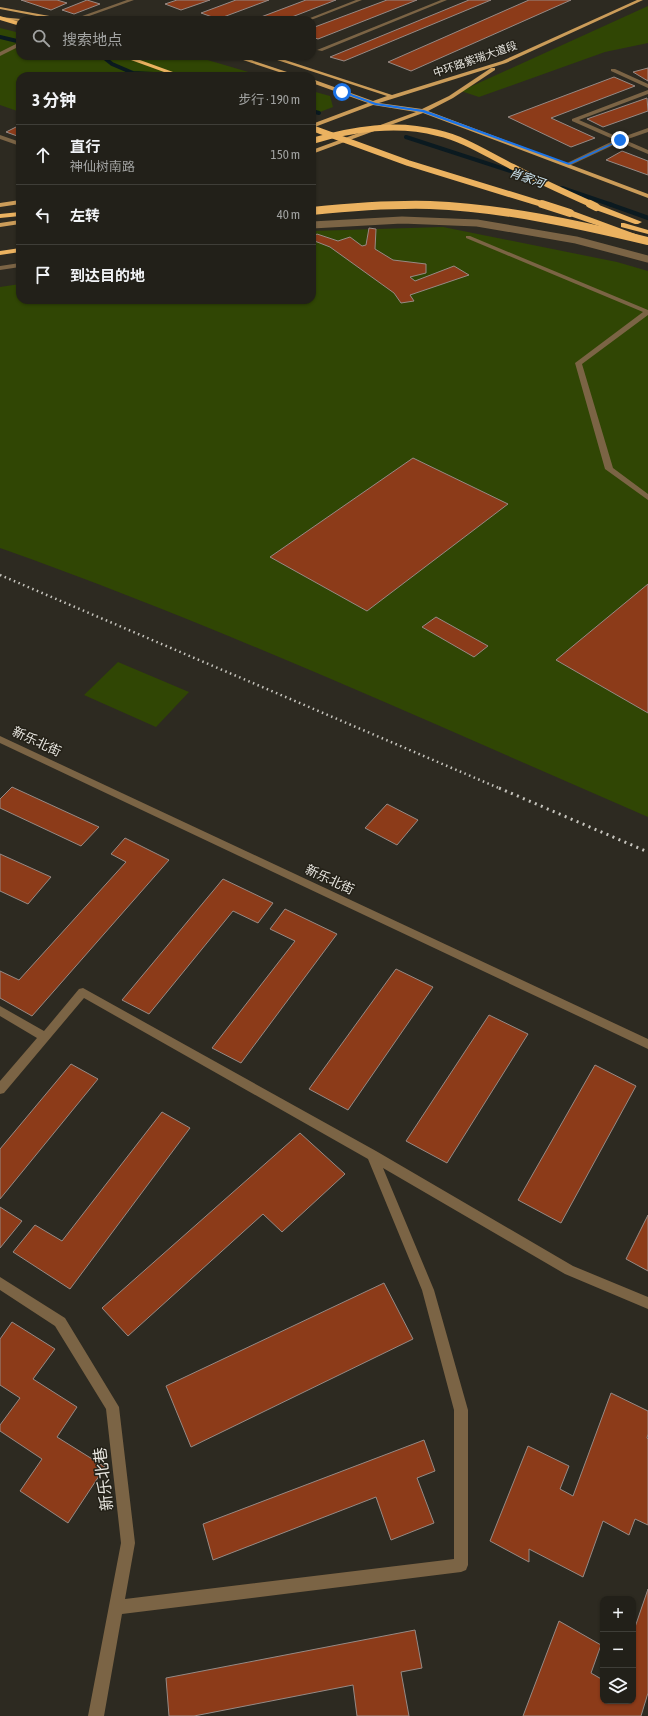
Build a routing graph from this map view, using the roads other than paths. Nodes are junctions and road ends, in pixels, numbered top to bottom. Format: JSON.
{"nodes":[{"id":1,"x":132,"y":0,"type":"edge"},
{"id":2,"x":360,"y":0,"type":"edge"},
{"id":3,"x":445,"y":0,"type":"edge"},
{"id":4,"x":641,"y":0,"type":"edge"},
{"id":5,"x":0,"y":8,"type":"edge"},
{"id":6,"x":44,"y":16,"type":"edge"},
{"id":7,"x":85,"y":16,"type":"edge"},
{"id":8,"x":316,"y":17,"type":"edge"},
{"id":9,"x":0,"y":18,"type":"edge"},
{"id":10,"x":16,"y":20,"type":"edge"},
{"id":11,"x":16,"y":23,"type":"edge"},
{"id":12,"x":16,"y":46,"type":"edge"},
{"id":13,"x":320,"y":50,"type":"dead end"},
{"id":14,"x":0,"y":54,"type":"edge"},
{"id":15,"x":135,"y":60,"type":"edge"},
{"id":16,"x":250,"y":60,"type":"edge"},
{"id":17,"x":280,"y":60,"type":"edge"},
{"id":18,"x":504,"y":62,"type":"junction"},
{"id":19,"x":613,"y":70,"type":"dead end"},
{"id":20,"x":169,"y":72,"type":"edge"},
{"id":21,"x":284,"y":72,"type":"edge"},
{"id":22,"x":316,"y":82,"type":"edge"},
{"id":23,"x":648,"y":86,"type":"edge"},
{"id":24,"x":648,"y":92,"type":"edge"},
{"id":25,"x":393,"y":96,"type":"junction"},
{"id":26,"x":399,"y":99,"type":"dead end"},
{"id":27,"x":405,"y":102,"type":"dead end"},
{"id":28,"x":375,"y":104,"type":"junction"},
{"id":29,"x":423,"y":111,"type":"junction"},
{"id":30,"x":316,"y":126,"type":"edge"},
{"id":31,"x":316,"y":129,"type":"edge"},
{"id":32,"x":648,"y":130,"type":"edge"},
{"id":33,"x":0,"y":137,"type":"edge"},
{"id":34,"x":316,"y":140,"type":"edge"},
{"id":35,"x":620,"y":140,"type":"junction"},
{"id":36,"x":16,"y":143,"type":"edge"},
{"id":37,"x":316,"y":151,"type":"edge"},
{"id":38,"x":648,"y":152,"type":"edge"},
{"id":39,"x":569,"y":164,"type":"junction"},
{"id":40,"x":648,"y":196,"type":"edge"},
{"id":41,"x":16,"y":203,"type":"edge"},
{"id":42,"x":0,"y":205,"type":"edge"},
{"id":43,"x":316,"y":210,"type":"edge"},
{"id":44,"x":570,"y":213,"type":"junction"},
{"id":45,"x":16,"y":214,"type":"edge"},
{"id":46,"x":0,"y":216,"type":"edge"},
{"id":47,"x":16,"y":223,"type":"edge"},
{"id":48,"x":0,"y":225,"type":"edge"},
{"id":49,"x":316,"y":225,"type":"edge"},
{"id":50,"x":648,"y":226,"type":"edge"},
{"id":51,"x":648,"y":232,"type":"edge"},
{"id":52,"x":468,"y":238,"type":"dead end"},
{"id":53,"x":648,"y":240,"type":"edge"},
{"id":54,"x":16,"y":251,"type":"edge"},
{"id":55,"x":0,"y":253,"type":"edge"},
{"id":56,"x":648,"y":259,"type":"edge"},
{"id":57,"x":16,"y":266,"type":"edge"},
{"id":58,"x":0,"y":268,"type":"edge"},
{"id":59,"x":648,"y":312,"type":"edge"},
{"id":60,"x":648,"y":498,"type":"edge"},
{"id":61,"x":0,"y":739,"type":"edge"},
{"id":62,"x":0,"y":1011,"type":"edge"},
{"id":63,"x":45,"y":1037,"type":"junction"},
{"id":64,"x":648,"y":1044,"type":"edge"},
{"id":65,"x":0,"y":1089,"type":"edge"},
{"id":66,"x":372,"y":1155,"type":"junction"},
{"id":67,"x":0,"y":1283,"type":"edge"},
{"id":68,"x":648,"y":1303,"type":"edge"},
{"id":69,"x":116,"y":1607,"type":"junction"},
{"id":70,"x":96,"y":1716,"type":"edge"}],
"edges":[{"from":1,"to":7,"type":"street"},
{"from":2,"to":8,"type":"street"},
{"from":3,"to":13,"type":"street"},
{"from":4,"to":18,"type":"main road","name":"中环路紫瑞大道段"},
{"from":5,"to":6,"type":"main road"},
{"from":9,"to":10,"type":"main road"},
{"from":9,"to":11,"type":"highway"},
{"from":12,"to":14,"type":"street"},
{"from":15,"to":20,"type":"highway"},
{"from":16,"to":21,"type":"main road"},
{"from":17,"to":25,"type":"main road"},
{"from":18,"to":25,"type":"main road","name":"中环路紫瑞大道段"},
{"from":18,"to":29,"type":"main road"},
{"from":19,"to":23,"type":"street"},
{"from":22,"to":28,"type":"main road"},
{"from":24,"to":35,"type":"street"},
{"from":25,"to":26,"type":"main road"},
{"from":25,"to":28,"type":"main road","name":"中环路紫瑞大道段"},
{"from":27,"to":29,"type":"main road"},
{"from":28,"to":29,"type":"main road"},
{"from":28,"to":30,"type":"main road","name":"中环路紫瑞大道段"},
{"from":29,"to":37,"type":"main road"},
{"from":29,"to":39,"type":"main road"},
{"from":31,"to":44,"type":"highway","bridge":true},
{"from":32,"to":35,"type":"street"},
{"from":33,"to":36,"type":"street"},
{"from":34,"to":50,"type":"highway","bridge":true},
{"from":35,"to":38,"type":"street"},
{"from":35,"to":39,"type":"street"},
{"from":39,"to":40,"type":"main road"},
{"from":41,"to":42,"type":"main road"},
{"from":43,"to":53,"type":"highway","bridge":true},
{"from":44,"to":51,"type":"highway"},
{"from":44,"to":53,"type":"highway","bridge":true},
{"from":45,"to":46,"type":"highway"},
{"from":47,"to":48,"type":"main road"},
{"from":49,"to":56,"type":"street","bridge":true},
{"from":52,"to":59,"type":"street"},
{"from":54,"to":55,"type":"highway"},
{"from":57,"to":58,"type":"street"},
{"from":59,"to":60,"type":"street"},
{"from":61,"to":64,"type":"street","name":"新乐北街"},
{"from":62,"to":63,"type":"street"},
{"from":63,"to":65,"type":"street"},
{"from":63,"to":66,"type":"street"},
{"from":66,"to":68,"type":"street"},
{"from":66,"to":69,"type":"street"},
{"from":67,"to":69,"type":"street","name":"新乐北巷"},
{"from":69,"to":70,"type":"street","name":"新乐北巷"}]}
